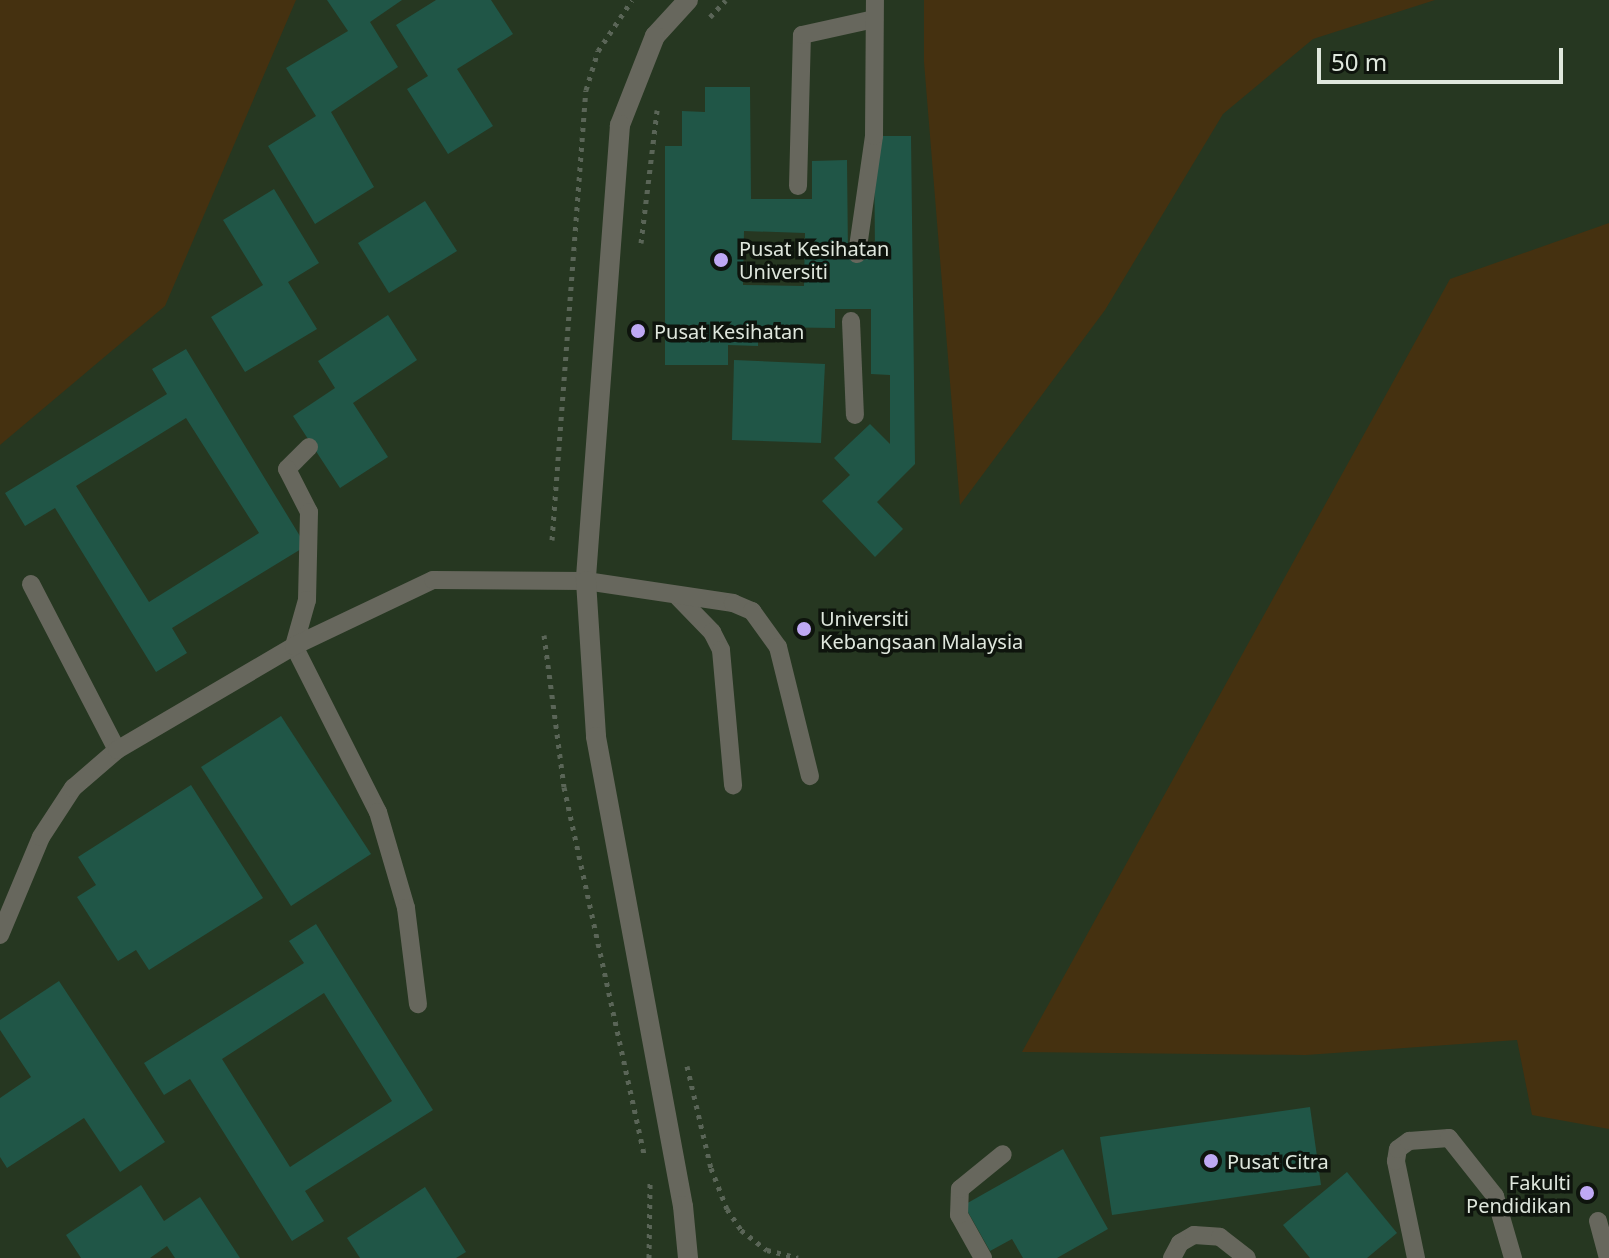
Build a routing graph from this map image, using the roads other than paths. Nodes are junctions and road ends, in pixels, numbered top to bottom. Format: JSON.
{"nodes":[{"id":1,"x":688,"y":0,"type":"edge"},
{"id":2,"x":875,"y":0,"type":"edge"},
{"id":3,"x":874,"y":19,"type":"junction"},
{"id":4,"x":798,"y":186,"type":"dead end"},
{"id":5,"x":857,"y":254,"type":"dead end"},
{"id":6,"x":851,"y":321,"type":"dead end"},
{"id":7,"x":855,"y":415,"type":"dead end"},
{"id":8,"x":309,"y":447,"type":"dead end"},
{"id":9,"x":586,"y":581,"type":"junction"},
{"id":10,"x":31,"y":584,"type":"dead end"},
{"id":11,"x":678,"y":597,"type":"junction"},
{"id":12,"x":294,"y":646,"type":"junction"},
{"id":13,"x":117,"y":750,"type":"junction"},
{"id":14,"x":810,"y":776,"type":"dead end"},
{"id":15,"x":733,"y":785,"type":"dead end"},
{"id":16,"x":0,"y":935,"type":"edge"},
{"id":17,"x":418,"y":1004,"type":"dead end"},
{"id":18,"x":1003,"y":1154,"type":"dead end"},
{"id":19,"x":1598,"y":1221,"type":"dead end"},
{"id":20,"x":688,"y":1258,"type":"edge"},
{"id":21,"x":983,"y":1258,"type":"edge"},
{"id":22,"x":1172,"y":1258,"type":"edge"},
{"id":23,"x":1247,"y":1258,"type":"edge"},
{"id":24,"x":1416,"y":1258,"type":"edge"},
{"id":25,"x":1513,"y":1258,"type":"edge"},
{"id":26,"x":1608,"y":1258,"type":"edge"}],
"edges":[{"from":1,"to":9,"type":"street"},
{"from":2,"to":3,"type":"lane"},
{"from":3,"to":4,"type":"lane"},
{"from":3,"to":5,"type":"lane"},
{"from":6,"to":7,"type":"lane"},
{"from":8,"to":12,"type":"lane"},
{"from":9,"to":11,"type":"lane"},
{"from":9,"to":12,"type":"lane"},
{"from":9,"to":20,"type":"street"},
{"from":10,"to":13,"type":"lane"},
{"from":11,"to":14,"type":"lane"},
{"from":11,"to":15,"type":"lane"},
{"from":12,"to":13,"type":"lane"},
{"from":12,"to":17,"type":"lane"},
{"from":13,"to":16,"type":"lane"},
{"from":18,"to":21,"type":"lane"},
{"from":19,"to":26,"type":"lane"},
{"from":22,"to":23,"type":"lane"},
{"from":24,"to":25,"type":"lane"}]}
